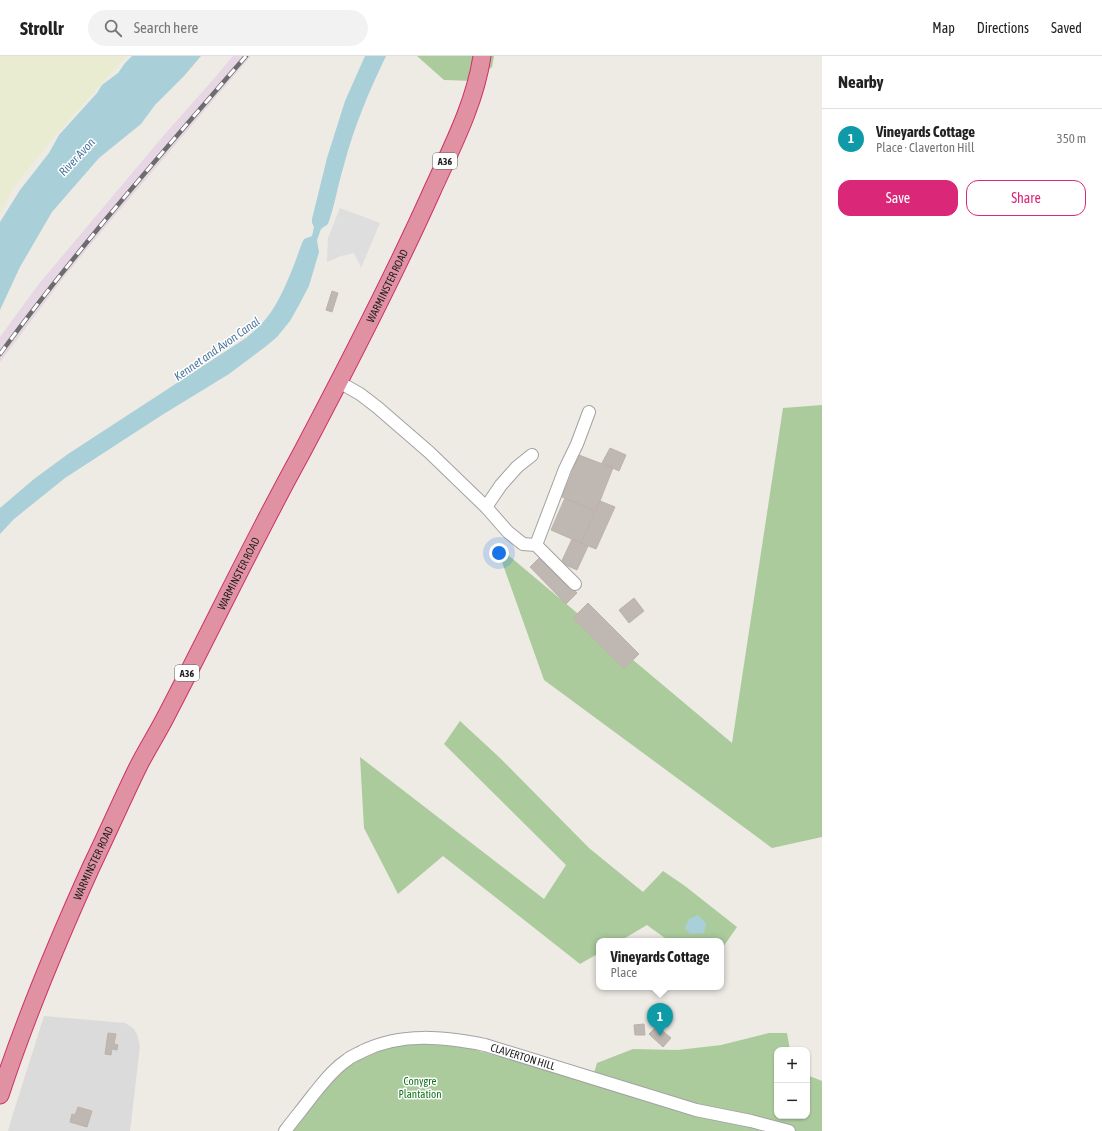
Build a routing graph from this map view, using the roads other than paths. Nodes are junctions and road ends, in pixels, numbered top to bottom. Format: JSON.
{"nodes":[{"id":1,"x":482,"y":56,"type":"edge"},
{"id":2,"x":339,"y":382,"type":"junction"},
{"id":3,"x":589,"y":412,"type":"dead end"},
{"id":4,"x":532,"y":455,"type":"dead end"},
{"id":5,"x":486,"y":507,"type":"junction"},
{"id":6,"x":536,"y":545,"type":"junction"},
{"id":7,"x":575,"y":584,"type":"dead end"},
{"id":8,"x":0,"y":1095,"type":"edge"},
{"id":9,"x":285,"y":1131,"type":"edge"},
{"id":10,"x":789,"y":1131,"type":"edge"}],
"edges":[{"from":1,"to":2,"type":"highway","name":"WARMINSTER ROAD","number":"A36"},
{"from":2,"to":5,"type":"street"},
{"from":2,"to":8,"type":"highway","name":"WARMINSTER ROAD","number":"A36"},
{"from":3,"to":6,"type":"street"},
{"from":4,"to":5,"type":"street"},
{"from":5,"to":6,"type":"street"},
{"from":6,"to":7,"type":"street"},
{"from":9,"to":10,"type":"street","name":"CLAVERTON HILL"}]}
